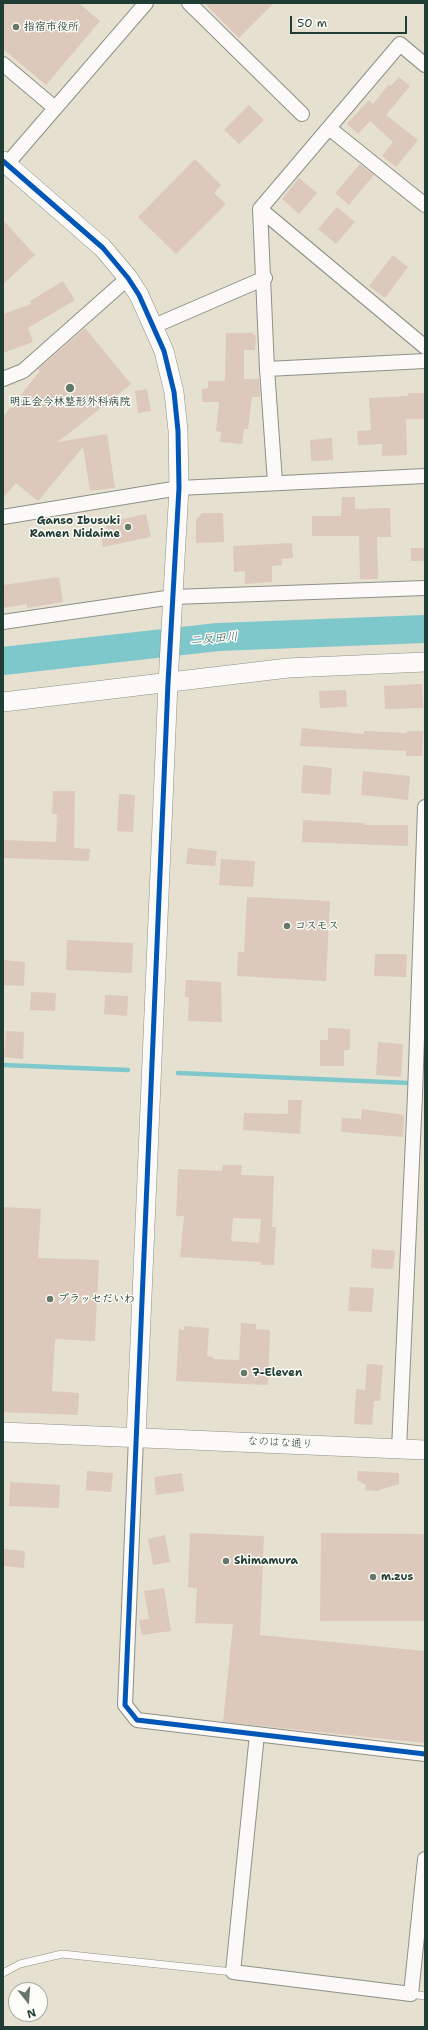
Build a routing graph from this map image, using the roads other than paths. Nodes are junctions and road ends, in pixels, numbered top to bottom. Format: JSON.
{"nodes":[{"id":1,"x":146,"y":3,"type":"edge"},
{"id":2,"x":189,"y":3,"type":"edge"},
{"id":3,"x":3,"y":64,"type":"edge"},
{"id":4,"x":425,"y":65,"type":"edge"},
{"id":5,"x":56,"y":108,"type":"junction"},
{"id":6,"x":302,"y":114,"type":"dead end"},
{"id":7,"x":330,"y":128,"type":"junction"},
{"id":8,"x":5,"y":162,"type":"edge"},
{"id":9,"x":425,"y":205,"type":"edge"},
{"id":10,"x":260,"y":209,"type":"junction"},
{"id":11,"x":128,"y":278,"type":"junction"},
{"id":12,"x":265,"y":278,"type":"junction"},
{"id":13,"x":154,"y":326,"type":"junction"},
{"id":14,"x":425,"y":347,"type":"edge"},
{"id":15,"x":425,"y":361,"type":"edge"},
{"id":16,"x":267,"y":369,"type":"junction"},
{"id":17,"x":3,"y":379,"type":"edge"},
{"id":18,"x":425,"y":476,"type":"edge"},
{"id":19,"x":275,"y":482,"type":"junction"},
{"id":20,"x":179,"y":488,"type":"junction"},
{"id":21,"x":3,"y":517,"type":"edge"},
{"id":22,"x":425,"y":588,"type":"edge"},
{"id":23,"x":173,"y":605,"type":"junction"},
{"id":24,"x":3,"y":622,"type":"edge"},
{"id":25,"x":425,"y":662,"type":"edge"},
{"id":26,"x":168,"y":683,"type":"junction"},
{"id":27,"x":3,"y":702,"type":"edge"},
{"id":28,"x":425,"y":807,"type":"edge"},
{"id":29,"x":3,"y":1432,"type":"edge"},
{"id":30,"x":136,"y":1437,"type":"junction"},
{"id":31,"x":399,"y":1449,"type":"junction"},
{"id":32,"x":425,"y":1450,"type":"edge"},
{"id":33,"x":257,"y":1734,"type":"junction"},
{"id":34,"x":425,"y":1754,"type":"edge"},
{"id":35,"x":425,"y":1859,"type":"edge"},
{"id":36,"x":233,"y":1972,"type":"junction"},
{"id":37,"x":3,"y":1973,"type":"edge"},
{"id":38,"x":418,"y":1995,"type":"edge"}],
"edges":[{"from":1,"to":5,"type":"street"},
{"from":2,"to":6,"type":"street"},
{"from":3,"to":5,"type":"street"},
{"from":4,"to":7,"type":"street"},
{"from":5,"to":8,"type":"street"},
{"from":7,"to":9,"type":"street"},
{"from":7,"to":10,"type":"street"},
{"from":8,"to":11,"type":"street"},
{"from":10,"to":12,"type":"street"},
{"from":10,"to":14,"type":"street"},
{"from":11,"to":13,"type":"street"},
{"from":11,"to":17,"type":"street"},
{"from":12,"to":13,"type":"street"},
{"from":12,"to":16,"type":"street"},
{"from":13,"to":20,"type":"street"},
{"from":15,"to":16,"type":"street"},
{"from":16,"to":19,"type":"street"},
{"from":18,"to":19,"type":"street"},
{"from":19,"to":20,"type":"street"},
{"from":20,"to":21,"type":"street"},
{"from":20,"to":23,"type":"street"},
{"from":22,"to":23,"type":"street"},
{"from":23,"to":24,"type":"street"},
{"from":23,"to":26,"type":"street"},
{"from":25,"to":26,"type":"street"},
{"from":26,"to":27,"type":"street"},
{"from":26,"to":30,"type":"street"},
{"from":28,"to":31,"type":"street"},
{"from":29,"to":30,"type":"street","name":"なのはな通り"},
{"from":30,"to":31,"type":"street","name":"なのはな通り"},
{"from":30,"to":33,"type":"street"},
{"from":31,"to":32,"type":"street","name":"なのはな通り"},
{"from":33,"to":34,"type":"street"},
{"from":33,"to":36,"type":"street"},
{"from":35,"to":38,"type":"street"},
{"from":36,"to":37,"type":"lane"},
{"from":36,"to":38,"type":"street"}]}
